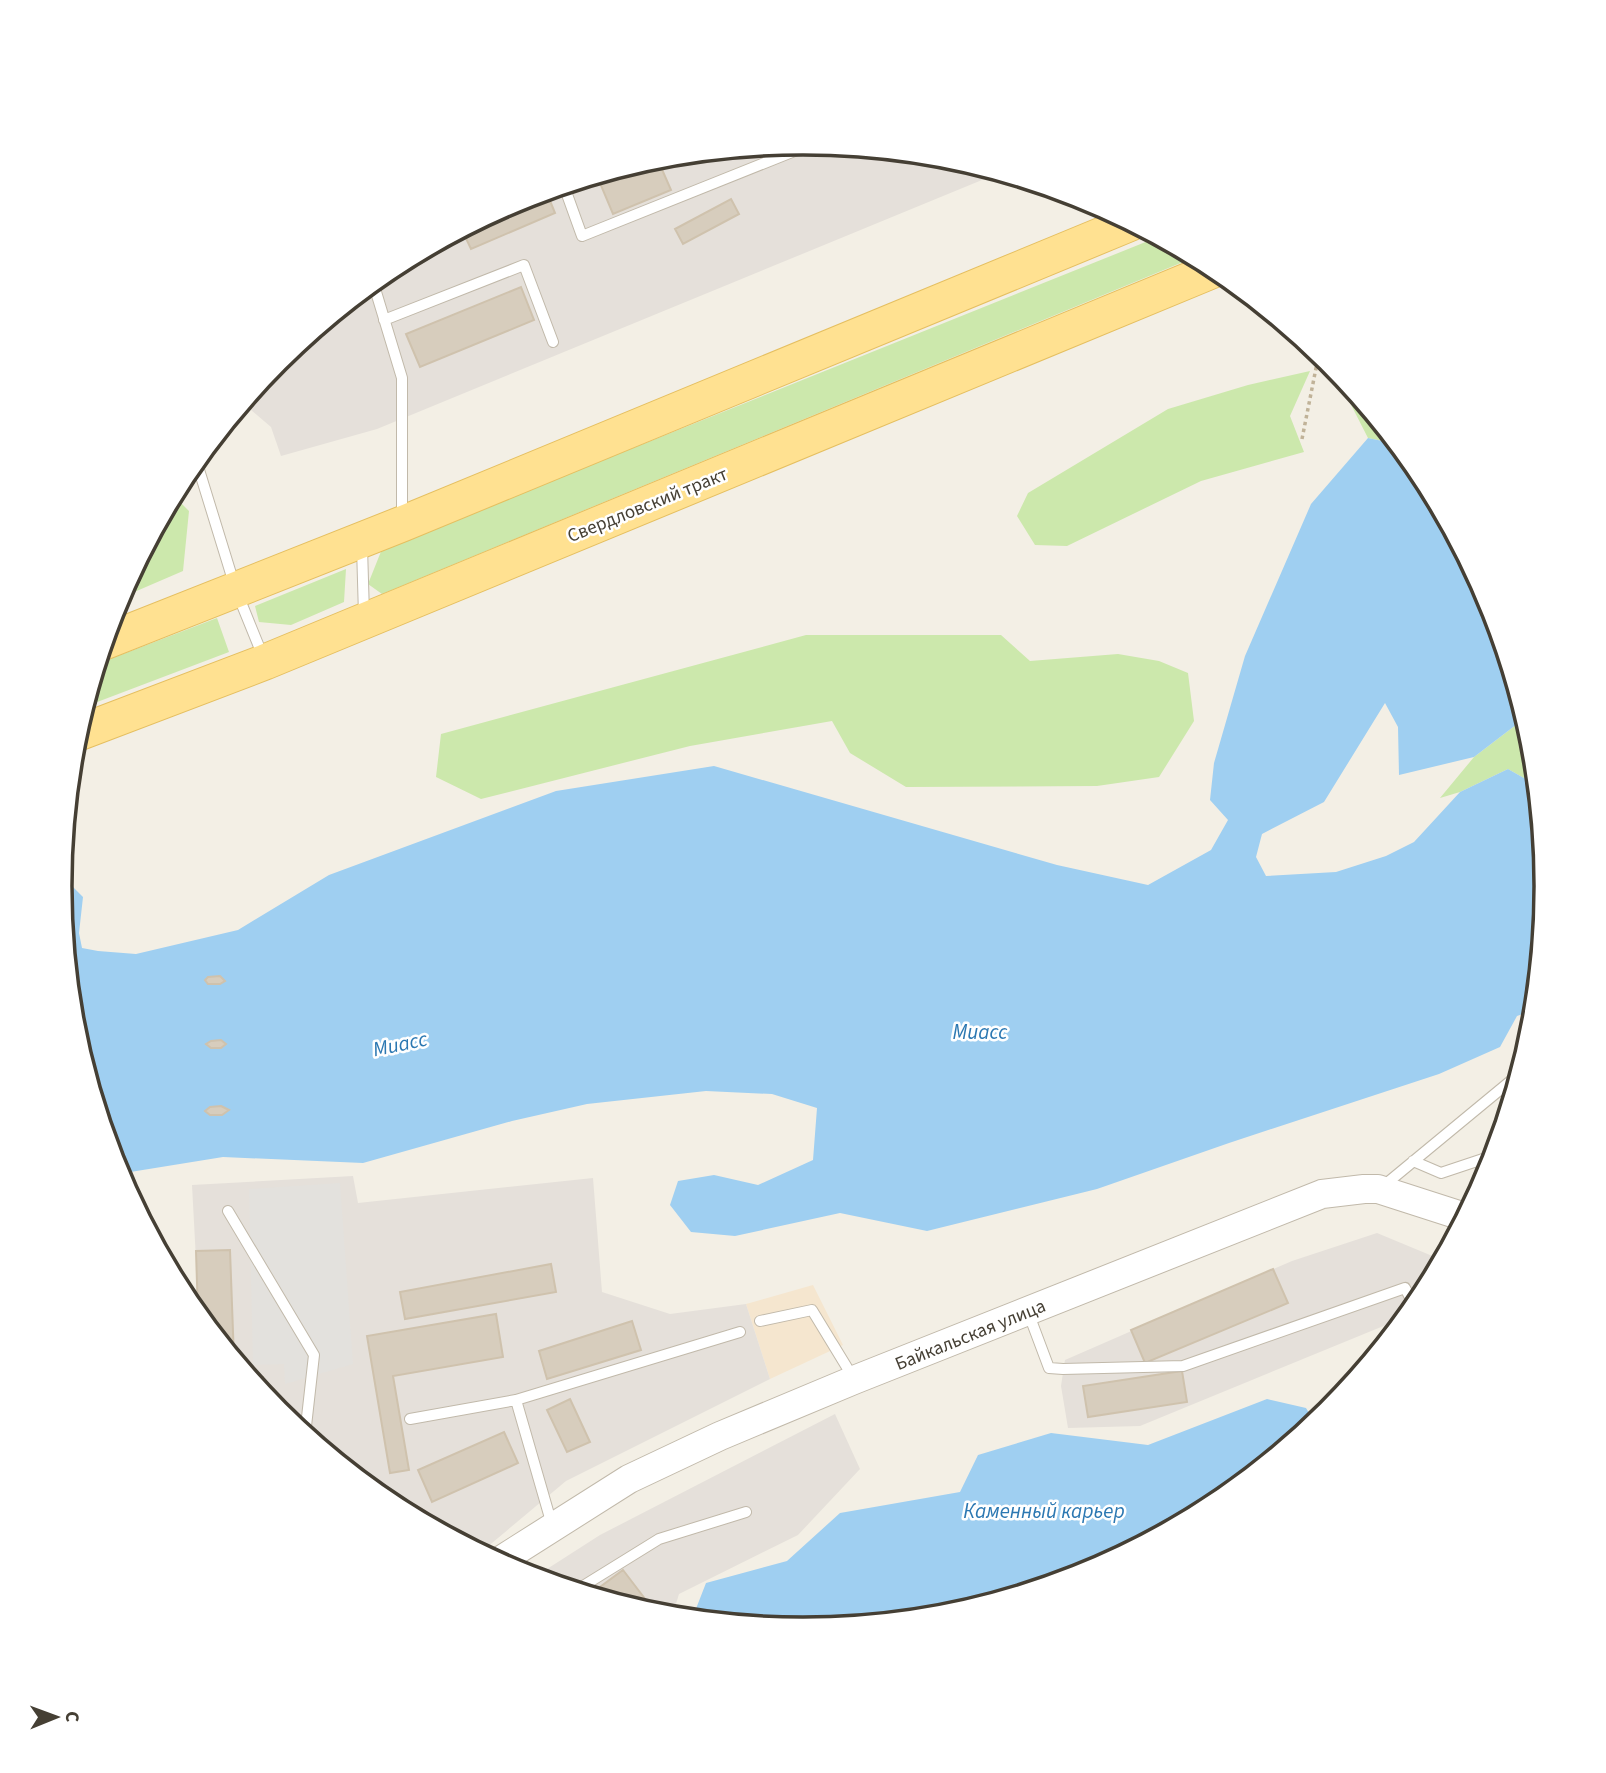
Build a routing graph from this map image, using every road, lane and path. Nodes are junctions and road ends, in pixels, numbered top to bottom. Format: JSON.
{"nodes":[{"id":1,"x":782,"y":156,"type":"edge"},
{"id":2,"x":567,"y":194,"type":"edge"},
{"id":3,"x":1119,"y":228,"type":"edge"},
{"id":4,"x":1202,"y":274,"type":"edge"},
{"id":5,"x":376,"y":293,"type":"edge"},
{"id":6,"x":384,"y":320,"type":"junction"},
{"id":7,"x":553,"y":342,"type":"dead end"},
{"id":8,"x":1316,"y":366,"type":"edge"},
{"id":9,"x":1302,"y":439,"type":"dead end"},
{"id":10,"x":200,"y":473,"type":"edge"},
{"id":11,"x":402,"y":524,"type":"junction"},
{"id":12,"x":362,"y":540,"type":"junction"},
{"id":13,"x":236,"y":590,"type":"junction"},
{"id":14,"x":365,"y":621,"type":"junction"},
{"id":15,"x":116,"y":637,"type":"edge"},
{"id":16,"x":265,"y":662,"type":"junction"},
{"id":17,"x":90,"y":729,"type":"edge"},
{"id":18,"x":1506,"y":1084,"type":"edge"},
{"id":19,"x":1481,"y":1160,"type":"edge"},
{"id":20,"x":1413,"y":1161,"type":"junction"},
{"id":21,"x":1378,"y":1189,"type":"junction"},
{"id":22,"x":228,"y":1210,"type":"dead end"},
{"id":23,"x":1457,"y":1214,"type":"edge"},
{"id":24,"x":1409,"y":1296,"type":"edge"},
{"id":25,"x":1028,"y":1312,"type":"junction"},
{"id":26,"x":760,"y":1321,"type":"dead end"},
{"id":27,"x":740,"y":1332,"type":"dead end"},
{"id":28,"x":854,"y":1380,"type":"junction"},
{"id":29,"x":516,"y":1400,"type":"junction"},
{"id":30,"x":410,"y":1419,"type":"dead end"},
{"id":31,"x":306,"y":1423,"type":"edge"},
{"id":32,"x":746,"y":1512,"type":"dead end"},
{"id":33,"x":552,"y":1527,"type":"junction"},
{"id":34,"x":508,"y":1555,"type":"edge"},
{"id":35,"x":586,"y":1584,"type":"edge"}],
"edges":[{"from":1,"to":2,"type":"lane"},
{"from":3,"to":11,"type":"main road"},
{"from":4,"to":14,"type":"main road","name":"Свердловский тракт"},
{"from":5,"to":6,"type":"lane"},
{"from":6,"to":7,"type":"lane"},
{"from":6,"to":11,"type":"lane"},
{"from":8,"to":9,"type":"path"},
{"from":10,"to":13,"type":"lane"},
{"from":11,"to":12,"type":"main road"},
{"from":12,"to":13,"type":"main road"},
{"from":12,"to":14,"type":"lane"},
{"from":13,"to":15,"type":"main road"},
{"from":13,"to":16,"type":"lane"},
{"from":14,"to":16,"type":"main road","name":"Свердловский тракт"},
{"from":16,"to":17,"type":"main road","name":"Свердловский тракт"},
{"from":18,"to":20,"type":"lane"},
{"from":19,"to":20,"type":"lane"},
{"from":20,"to":21,"type":"lane"},
{"from":21,"to":23,"type":"street","name":"Байкальская улица"},
{"from":21,"to":25,"type":"street","name":"Байкальская улица"},
{"from":22,"to":31,"type":"lane"},
{"from":24,"to":25,"type":"lane"},
{"from":25,"to":28,"type":"street","name":"Байкальская улица"},
{"from":26,"to":28,"type":"lane"},
{"from":27,"to":29,"type":"lane"},
{"from":28,"to":33,"type":"street","name":"Байкальская улица"},
{"from":29,"to":30,"type":"lane"},
{"from":29,"to":33,"type":"lane"},
{"from":32,"to":35,"type":"lane"},
{"from":33,"to":34,"type":"street","name":"Байкальская улица"}]}
